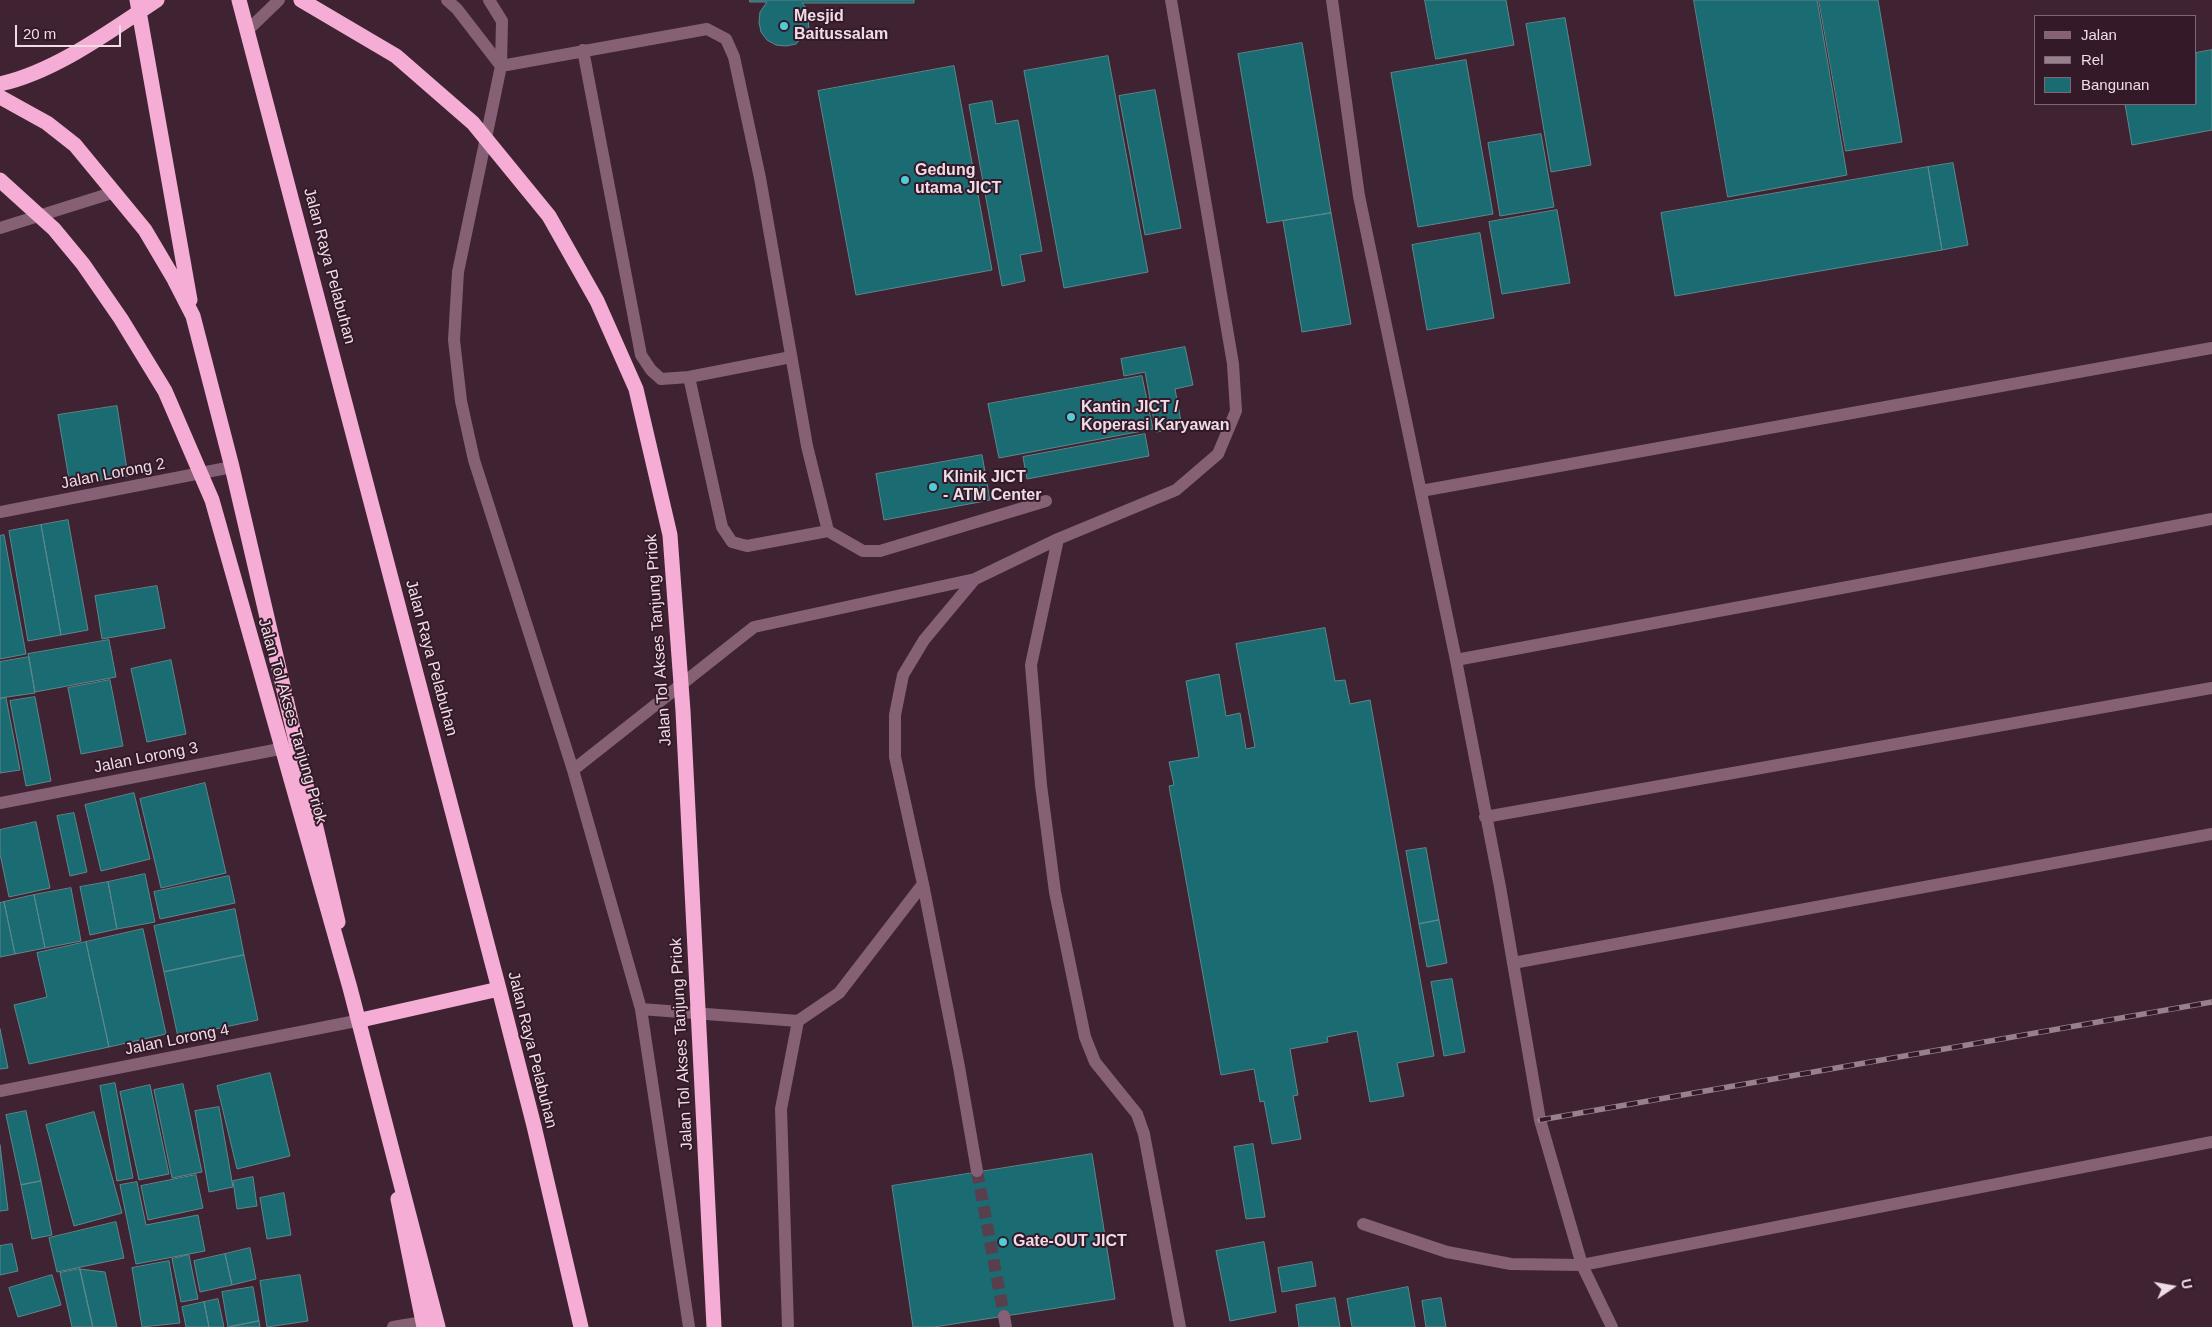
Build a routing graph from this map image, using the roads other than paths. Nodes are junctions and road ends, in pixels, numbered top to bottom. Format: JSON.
{"nodes":[{"id":1,"x":156,"y":0,"type":"edge"},
{"id":2,"x":239,"y":0,"type":"edge"},
{"id":3,"x":279,"y":0,"type":"edge"},
{"id":4,"x":302,"y":0,"type":"edge"},
{"id":5,"x":447,"y":0,"type":"edge"},
{"id":6,"x":489,"y":0,"type":"edge"},
{"id":7,"x":1170,"y":0,"type":"edge"},
{"id":8,"x":1332,"y":0,"type":"edge"},
{"id":9,"x":138,"y":6,"type":"edge"},
{"id":10,"x":248,"y":30,"type":"junction"},
{"id":11,"x":582,"y":50,"type":"junction"},
{"id":12,"x":502,"y":66,"type":"junction"},
{"id":13,"x":0,"y":84,"type":"edge"},
{"id":14,"x":0,"y":97,"type":"edge"},
{"id":15,"x":0,"y":180,"type":"edge"},
{"id":16,"x":115,"y":192,"type":"junction"},
{"id":17,"x":0,"y":228,"type":"edge"},
{"id":18,"x":193,"y":316,"type":"junction"},
{"id":19,"x":2212,"y":348,"type":"edge"},
{"id":20,"x":791,"y":357,"type":"junction"},
{"id":21,"x":689,"y":377,"type":"junction"},
{"id":22,"x":232,"y":467,"type":"junction"},
{"id":23,"x":1421,"y":491,"type":"junction"},
{"id":24,"x":1046,"y":501,"type":"dead end"},
{"id":25,"x":0,"y":512,"type":"edge"},
{"id":26,"x":2212,"y":519,"type":"edge"},
{"id":27,"x":828,"y":531,"type":"junction"},
{"id":28,"x":1058,"y":539,"type":"junction"},
{"id":29,"x":975,"y":579,"type":"junction"},
{"id":30,"x":1456,"y":660,"type":"junction"},
{"id":31,"x":2212,"y":688,"type":"edge"},
{"id":32,"x":298,"y":746,"type":"junction"},
{"id":33,"x":573,"y":770,"type":"junction"},
{"id":34,"x":0,"y":803,"type":"edge"},
{"id":35,"x":1485,"y":817,"type":"junction"},
{"id":36,"x":2212,"y":834,"type":"edge"},
{"id":37,"x":924,"y":884,"type":"junction"},
{"id":38,"x":1514,"y":964,"type":"junction"},
{"id":39,"x":499,"y":989,"type":"junction"},
{"id":40,"x":641,"y":1009,"type":"junction"},
{"id":41,"x":361,"y":1020,"type":"junction"},
{"id":42,"x":798,"y":1021,"type":"junction"},
{"id":43,"x":0,"y":1091,"type":"edge"},
{"id":44,"x":2212,"y":1142,"type":"edge"},
{"id":45,"x":977,"y":1171,"type":"tunnel mouth"},
{"id":46,"x":1364,"y":1224,"type":"dead end"},
{"id":47,"x":1582,"y":1265,"type":"junction"},
{"id":48,"x":424,"y":1324,"type":"edge"},
{"id":49,"x":393,"y":1327,"type":"edge"},
{"id":50,"x":438,"y":1327,"type":"edge"},
{"id":51,"x":581,"y":1327,"type":"edge"},
{"id":52,"x":689,"y":1327,"type":"edge"},
{"id":53,"x":714,"y":1327,"type":"edge"},
{"id":54,"x":788,"y":1327,"type":"edge"},
{"id":55,"x":1180,"y":1327,"type":"edge"},
{"id":56,"x":1612,"y":1327,"type":"edge"}],
"edges":[{"from":1,"to":9,"type":"highway"},
{"from":2,"to":10,"type":"highway","name":"Jalan Raya Pelabuhan"},
{"from":3,"to":10,"type":"street"},
{"from":4,"to":53,"type":"highway","name":"Jalan Tol Akses Tanjung Priok","bridge":true},
{"from":5,"to":12,"type":"street"},
{"from":6,"to":12,"type":"street"},
{"from":7,"to":28,"type":"street"},
{"from":8,"to":23,"type":"street"},
{"from":9,"to":13,"type":"highway"},
{"from":9,"to":18,"type":"highway"},
{"from":10,"to":39,"type":"highway","name":"Jalan Raya Pelabuhan"},
{"from":11,"to":12,"type":"street"},
{"from":11,"to":20,"type":"street"},
{"from":11,"to":21,"type":"street"},
{"from":12,"to":33,"type":"street"},
{"from":14,"to":16,"type":"highway"},
{"from":15,"to":50,"type":"highway","name":"Jalan Tol Akses Tanjung Priok","bridge":true},
{"from":16,"to":17,"type":"street"},
{"from":16,"to":18,"type":"highway"},
{"from":18,"to":22,"type":"highway"},
{"from":19,"to":23,"type":"street"},
{"from":20,"to":21,"type":"street"},
{"from":20,"to":27,"type":"street"},
{"from":21,"to":27,"type":"street"},
{"from":22,"to":25,"type":"street","name":"Jalan Lorong 2"},
{"from":22,"to":32,"type":"highway"},
{"from":23,"to":30,"type":"street"},
{"from":24,"to":27,"type":"street"},
{"from":26,"to":30,"type":"street"},
{"from":28,"to":29,"type":"street"},
{"from":28,"to":55,"type":"street"},
{"from":29,"to":33,"type":"street"},
{"from":29,"to":37,"type":"street"},
{"from":30,"to":35,"type":"street"},
{"from":31,"to":35,"type":"street"},
{"from":32,"to":34,"type":"street","name":"Jalan Lorong 3"},
{"from":32,"to":41,"type":"highway"},
{"from":33,"to":40,"type":"street"},
{"from":35,"to":38,"type":"street"},
{"from":36,"to":38,"type":"street"},
{"from":37,"to":42,"type":"street"},
{"from":37,"to":45,"type":"street"},
{"from":38,"to":47,"type":"street"},
{"from":39,"to":41,"type":"highway"},
{"from":39,"to":51,"type":"highway","name":"Jalan Raya Pelabuhan"},
{"from":40,"to":42,"type":"street"},
{"from":40,"to":52,"type":"street"},
{"from":41,"to":43,"type":"street","name":"Jalan Lorong 4"},
{"from":41,"to":48,"type":"highway"},
{"from":42,"to":54,"type":"street"},
{"from":44,"to":47,"type":"street"},
{"from":46,"to":47,"type":"street"},
{"from":47,"to":56,"type":"street"},
{"from":48,"to":49,"type":"street"}]}
